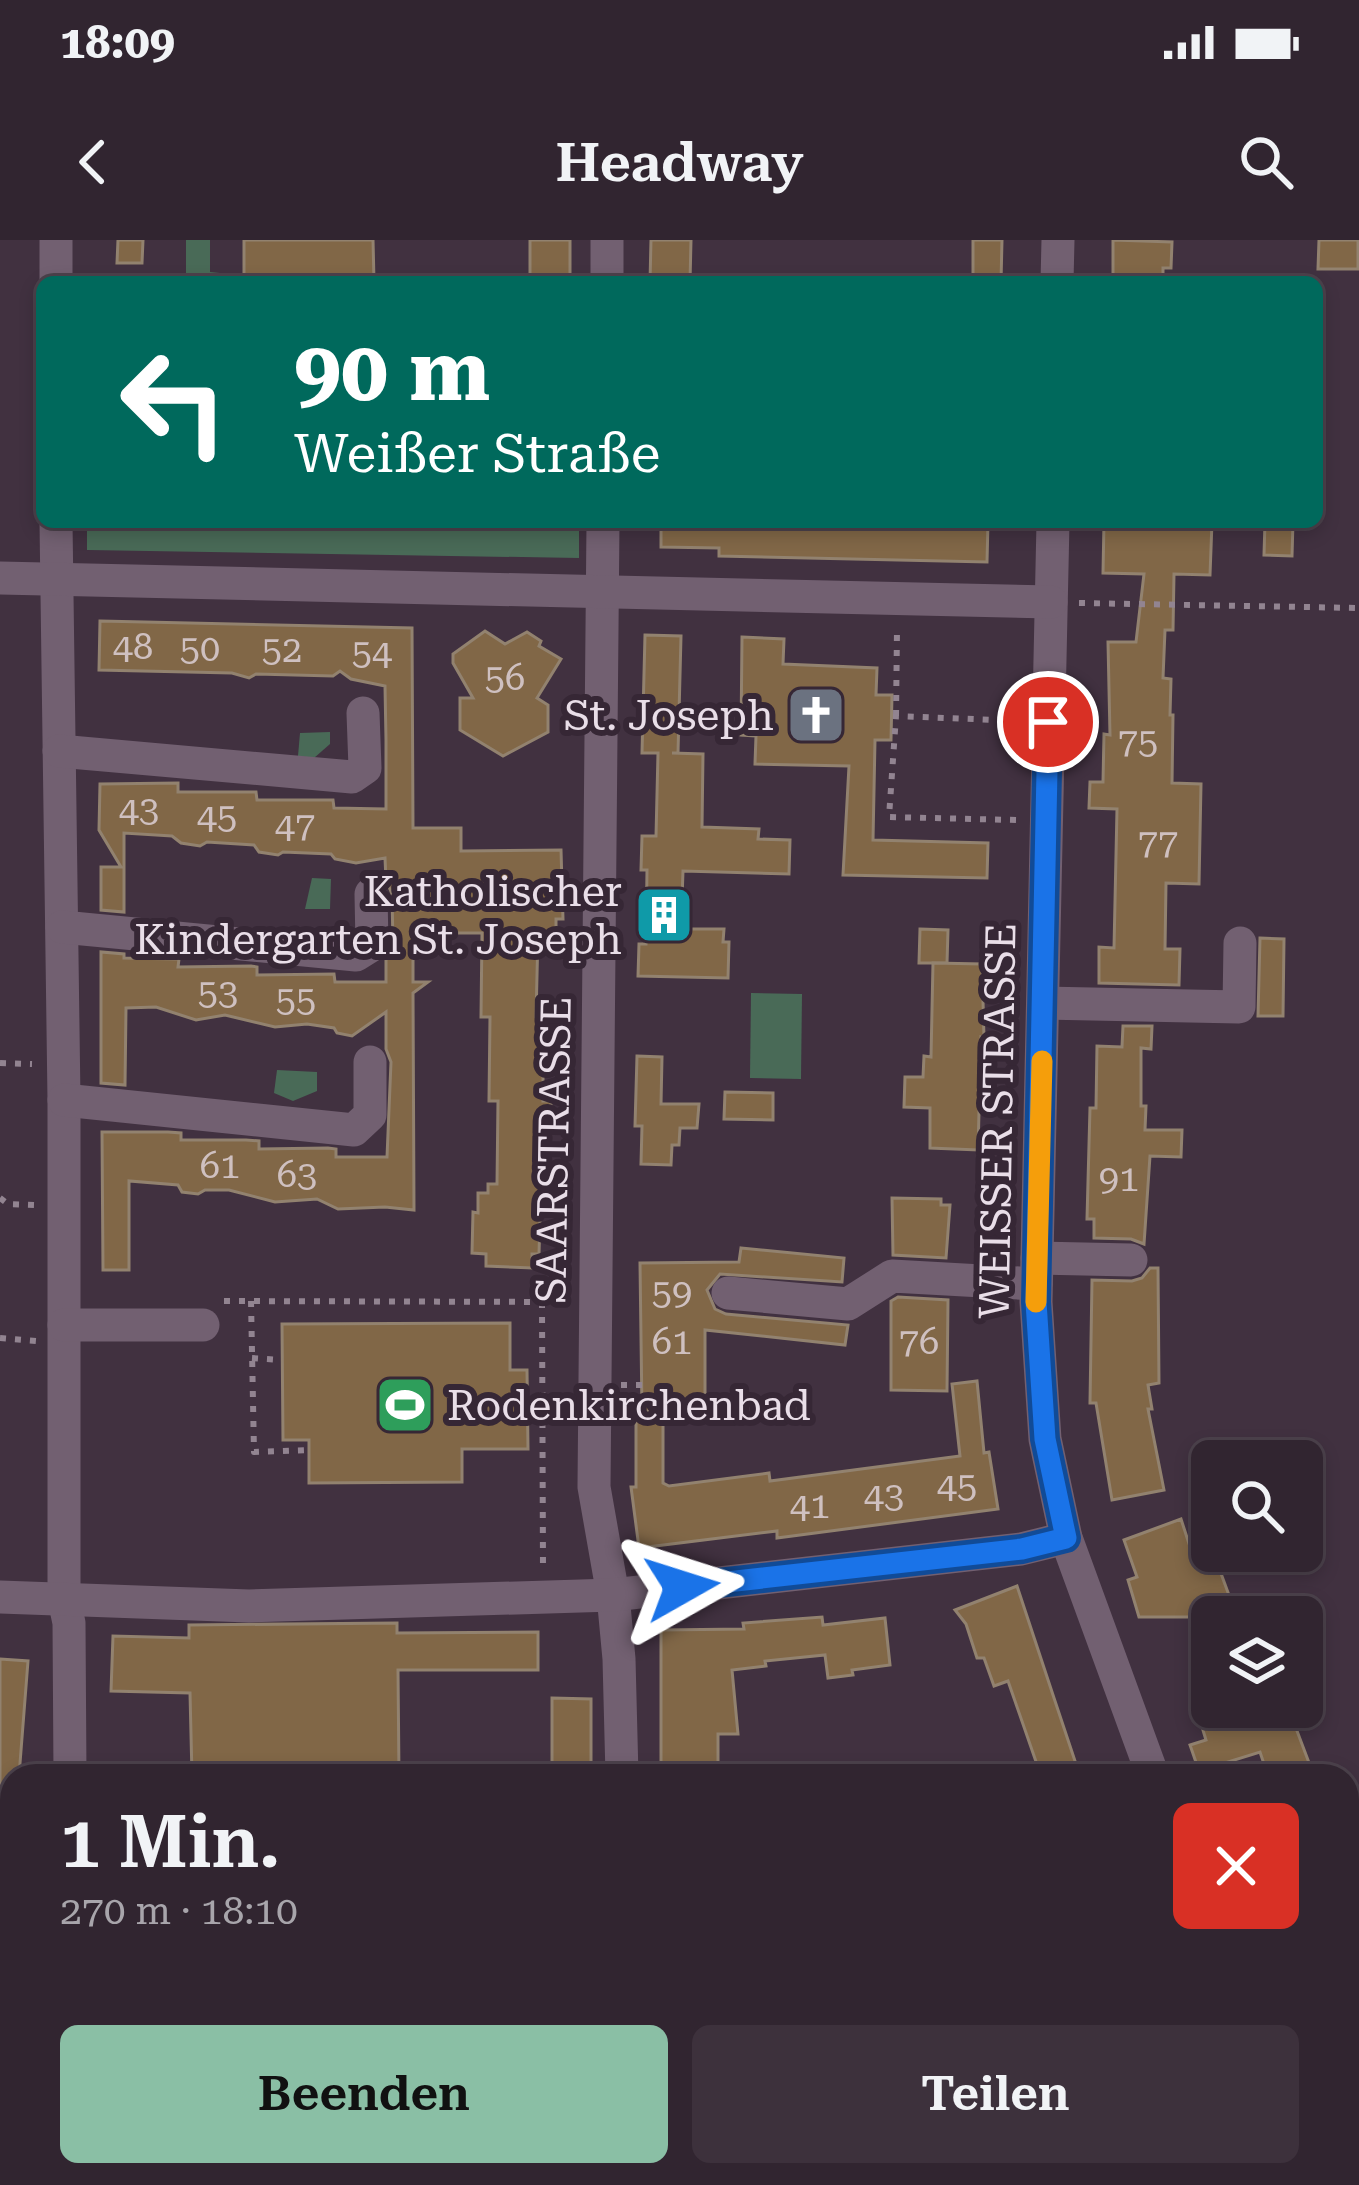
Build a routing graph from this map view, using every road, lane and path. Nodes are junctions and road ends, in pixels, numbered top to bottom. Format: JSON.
{"nodes":[{"id":1,"x":56,"y":240,"type":"edge"},
{"id":2,"x":607,"y":240,"type":"edge"},
{"id":3,"x":1058,"y":240,"type":"edge"},
{"id":4,"x":56,"y":276,"type":"edge"},
{"id":5,"x":607,"y":276,"type":"edge"},
{"id":6,"x":1057,"y":276,"type":"edge"},
{"id":7,"x":56,"y":528,"type":"edge"},
{"id":8,"x":603,"y":528,"type":"edge"},
{"id":9,"x":1053,"y":528,"type":"edge"},
{"id":10,"x":0,"y":578,"type":"edge"},
{"id":11,"x":56,"y":579,"type":"junction"},
{"id":12,"x":602,"y":595,"type":"junction"},
{"id":13,"x":898,"y":599,"type":"junction"},
{"id":14,"x":1051,"y":602,"type":"junction"},
{"id":15,"x":1119,"y":603,"type":"dead end"},
{"id":16,"x":1359,"y":608,"type":"edge"},
{"id":17,"x":363,"y":713,"type":"dead end"},
{"id":18,"x":896,"y":716,"type":"junction"},
{"id":19,"x":1048,"y":722,"type":"junction"},
{"id":20,"x":59,"y":752,"type":"junction"},
{"id":21,"x":1048,"y":820,"type":"junction"},
{"id":22,"x":371,"y":894,"type":"dead end"},
{"id":23,"x":62,"y":927,"type":"junction"},
{"id":24,"x":1240,"y":943,"type":"dead end"},
{"id":25,"x":1043,"y":1003,"type":"junction"},
{"id":26,"x":370,"y":1062,"type":"dead end"},
{"id":27,"x":64,"y":1100,"type":"junction"},
{"id":28,"x":1131,"y":1260,"type":"dead end"},
{"id":29,"x":1036,"y":1271,"type":"junction"},
{"id":30,"x":728,"y":1293,"type":"dead end"},
{"id":31,"x":251,"y":1301,"type":"junction"},
{"id":32,"x":542,"y":1302,"type":"junction"},
{"id":33,"x":596,"y":1303,"type":"junction"},
{"id":34,"x":206,"y":1313,"type":"joint"},
{"id":35,"x":64,"y":1324,"type":"junction"},
{"id":36,"x":252,"y":1358,"type":"junction"},
{"id":37,"x":282,"y":1360,"type":"dead end"},
{"id":38,"x":309,"y":1450,"type":"dead end"},
{"id":39,"x":1066,"y":1538,"type":"junction"},
{"id":40,"x":613,"y":1594,"type":"junction"},
{"id":41,"x":0,"y":1597,"type":"edge"},
{"id":42,"x":543,"y":1597,"type":"junction"},
{"id":43,"x":64,"y":1600,"type":"junction"},
{"id":44,"x":70,"y":1764,"type":"edge"},
{"id":45,"x":622,"y":1764,"type":"edge"},
{"id":46,"x":1149,"y":1764,"type":"edge"}],
"edges":[{"from":1,"to":4,"type":"street"},
{"from":2,"to":5,"type":"street"},
{"from":3,"to":6,"type":"street"},
{"from":7,"to":11,"type":"street"},
{"from":8,"to":12,"type":"street","name":"SAARSTRASSE"},
{"from":9,"to":14,"type":"street","name":"WEISSER STRASSE"},
{"from":10,"to":11,"type":"street"},
{"from":11,"to":12,"type":"street"},
{"from":11,"to":20,"type":"street"},
{"from":12,"to":13,"type":"street"},
{"from":12,"to":33,"type":"street","name":"SAARSTRASSE"},
{"from":13,"to":14,"type":"street"},
{"from":13,"to":18,"type":"path"},
{"from":14,"to":19,"type":"street","name":"WEISSER STRASSE"},
{"from":15,"to":16,"type":"path"},
{"from":17,"to":20,"type":"street"},
{"from":18,"to":19,"type":"path"},
{"from":18,"to":21,"type":"path"},
{"from":19,"to":21,"type":"street","name":"WEISSER STRASSE"},
{"from":20,"to":23,"type":"street"},
{"from":21,"to":25,"type":"street","name":"WEISSER STRASSE"},
{"from":22,"to":23,"type":"street"},
{"from":23,"to":27,"type":"street"},
{"from":24,"to":25,"type":"street"},
{"from":25,"to":29,"type":"street","name":"WEISSER STRASSE"},
{"from":26,"to":27,"type":"street"},
{"from":27,"to":35,"type":"street"},
{"from":28,"to":29,"type":"street"},
{"from":29,"to":30,"type":"street"},
{"from":29,"to":39,"type":"street","name":"WEISSER STRASSE"},
{"from":31,"to":32,"type":"path"},
{"from":31,"to":34,"type":"path"},
{"from":31,"to":36,"type":"path"},
{"from":32,"to":33,"type":"path"},
{"from":32,"to":42,"type":"path"},
{"from":33,"to":40,"type":"street","name":"SAARSTRASSE"},
{"from":34,"to":35,"type":"street"},
{"from":35,"to":43,"type":"street"},
{"from":36,"to":37,"type":"path"},
{"from":36,"to":38,"type":"path"},
{"from":39,"to":40,"type":"street"},
{"from":39,"to":46,"type":"street","name":"WEISSER STRASSE"},
{"from":40,"to":42,"type":"street"},
{"from":40,"to":45,"type":"street","name":"SAARSTRASSE"},
{"from":41,"to":43,"type":"street"},
{"from":42,"to":43,"type":"street"},
{"from":43,"to":44,"type":"street"}]}
